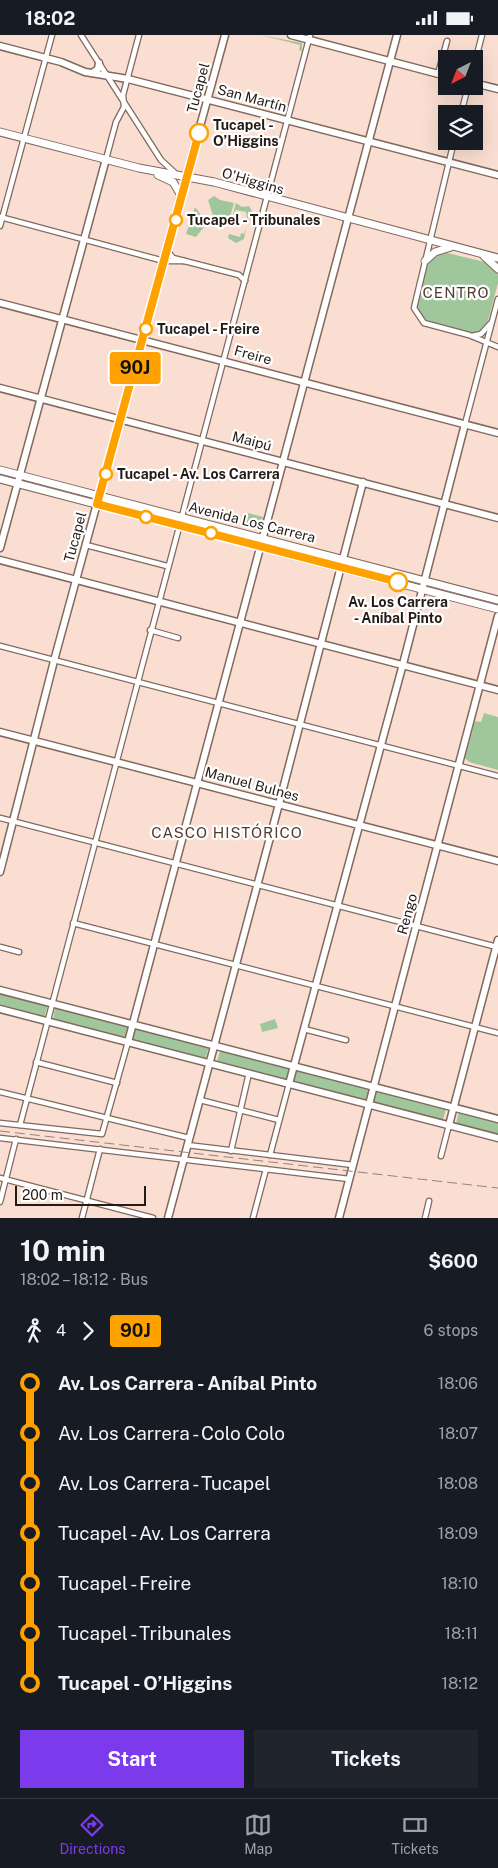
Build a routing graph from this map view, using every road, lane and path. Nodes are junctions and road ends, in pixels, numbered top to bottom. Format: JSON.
{"nodes":[{"id":1,"x":52,"y":35,"type":"edge"},
{"id":2,"x":81,"y":35,"type":"edge"},
{"id":3,"x":139,"y":35,"type":"edge"},
{"id":4,"x":226,"y":35,"type":"edge"},
{"id":5,"x":290,"y":35,"type":"edge"},
{"id":6,"x":397,"y":35,"type":"edge"},
{"id":7,"x":482,"y":35,"type":"edge"},
{"id":8,"x":309,"y":37,"type":"edge"},
{"id":9,"x":447,"y":41,"type":"dead end"},
{"id":10,"x":0,"y":46,"type":"edge"},
{"id":11,"x":444,"y":50,"type":"edge"},
{"id":12,"x":478,"y":50,"type":"edge"},
{"id":13,"x":46,"y":58,"type":"junction"},
{"id":14,"x":390,"y":61,"type":"junction"},
{"id":15,"x":99,"y":63,"type":"junction"},
{"id":16,"x":92,"y":73,"type":"junction"},
{"id":17,"x":438,"y":73,"type":"edge"},
{"id":18,"x":107,"y":75,"type":"junction"},
{"id":19,"x":128,"y":79,"type":"junction"},
{"id":20,"x":483,"y":85,"type":"edge"},
{"id":21,"x":498,"y":89,"type":"edge"},
{"id":22,"x":208,"y":100,"type":"junction"},
{"id":23,"x":124,"y":102,"type":"junction"},
{"id":24,"x":119,"y":116,"type":"junction"},
{"id":25,"x":133,"y":116,"type":"junction"},
{"id":26,"x":288,"y":121,"type":"junction"},
{"id":27,"x":0,"y":131,"type":"edge"},
{"id":28,"x":24,"y":138,"type":"junction"},
{"id":29,"x":369,"y":142,"type":"junction"},
{"id":30,"x":451,"y":150,"type":"edge"},
{"id":31,"x":106,"y":159,"type":"junction"},
{"id":32,"x":448,"y":162,"type":"junction"},
{"id":33,"x":139,"y":168,"type":"junction"},
{"id":34,"x":178,"y":175,"type":"junction"},
{"id":35,"x":498,"y":175,"type":"edge"},
{"id":36,"x":188,"y":176,"type":"junction"},
{"id":37,"x":182,"y":197,"type":"junction"},
{"id":38,"x":267,"y":198,"type":"junction"},
{"id":39,"x":1,"y":217,"type":"edge"},
{"id":40,"x":348,"y":219,"type":"junction"},
{"id":41,"x":0,"y":226,"type":"edge"},
{"id":42,"x":83,"y":240,"type":"junction"},
{"id":43,"x":428,"y":240,"type":"junction"},
{"id":44,"x":453,"y":247,"type":"junction"},
{"id":45,"x":167,"y":250,"type":"junction"},
{"id":46,"x":479,"y":253,"type":"junction"},
{"id":47,"x":498,"y":258,"type":"edge"},
{"id":48,"x":164,"y":261,"type":"junction"},
{"id":49,"x":185,"y":261,"type":"junction"},
{"id":50,"x":425,"y":261,"type":"junction"},
{"id":51,"x":498,"y":269,"type":"edge"},
{"id":52,"x":248,"y":271,"type":"junction"},
{"id":53,"x":239,"y":275,"type":"junction"},
{"id":54,"x":245,"y":281,"type":"junction"},
{"id":55,"x":498,"y":299,"type":"edge"},
{"id":56,"x":0,"y":303,"type":"edge"},
{"id":57,"x":62,"y":319,"type":"junction"},
{"id":58,"x":492,"y":321,"type":"junction"},
{"id":59,"x":468,"y":335,"type":"junction"},
{"id":60,"x":143,"y":339,"type":"junction"},
{"id":61,"x":487,"y":342,"type":"junction"},
{"id":62,"x":498,"y":347,"type":"edge"},
{"id":63,"x":224,"y":360,"type":"junction"},
{"id":64,"x":304,"y":381,"type":"junction"},
{"id":65,"x":0,"y":388,"type":"edge"},
{"id":66,"x":40,"y":399,"type":"junction"},
{"id":67,"x":121,"y":419,"type":"junction"},
{"id":68,"x":465,"y":424,"type":"junction"},
{"id":69,"x":498,"y":433,"type":"edge"},
{"id":70,"x":202,"y":440,"type":"junction"},
{"id":71,"x":283,"y":461,"type":"junction"},
{"id":72,"x":0,"y":470,"type":"edge"},
{"id":73,"x":20,"y":475,"type":"junction"},
{"id":74,"x":0,"y":479,"type":"edge"},
{"id":75,"x":363,"y":482,"type":"junction"},
{"id":76,"x":18,"y":483,"type":"junction"},
{"id":77,"x":99,"y":496,"type":"junction"},
{"id":78,"x":97,"y":504,"type":"junction"},
{"id":79,"x":444,"y":504,"type":"junction"},
{"id":80,"x":181,"y":517,"type":"junction"},
{"id":81,"x":498,"y":518,"type":"edge"},
{"id":82,"x":178,"y":525,"type":"junction"},
{"id":83,"x":262,"y":538,"type":"junction"},
{"id":84,"x":86,"y":545,"type":"junction"},
{"id":85,"x":260,"y":546,"type":"junction"},
{"id":86,"x":0,"y":548,"type":"edge"},
{"id":87,"x":343,"y":559,"type":"junction"},
{"id":88,"x":0,"y":560,"type":"edge"},
{"id":89,"x":168,"y":566,"type":"junction"},
{"id":90,"x":340,"y":567,"type":"junction"},
{"id":91,"x":425,"y":580,"type":"junction"},
{"id":92,"x":76,"y":581,"type":"junction"},
{"id":93,"x":423,"y":589,"type":"junction"},
{"id":94,"x":498,"y":600,"type":"edge"},
{"id":95,"x":158,"y":602,"type":"junction"},
{"id":96,"x":498,"y":609,"type":"edge"},
{"id":97,"x":498,"y":615,"type":"edge"},
{"id":98,"x":240,"y":624,"type":"junction"},
{"id":99,"x":150,"y":630,"type":"junction"},
{"id":100,"x":178,"y":638,"type":"dead end"},
{"id":101,"x":321,"y":643,"type":"junction"},
{"id":102,"x":0,"y":646,"type":"edge"},
{"id":103,"x":54,"y":660,"type":"junction"},
{"id":104,"x":403,"y":665,"type":"junction"},
{"id":105,"x":136,"y":682,"type":"junction"},
{"id":106,"x":479,"y":685,"type":"junction"},
{"id":107,"x":498,"y":690,"type":"edge"},
{"id":108,"x":218,"y":703,"type":"junction"},
{"id":109,"x":300,"y":724,"type":"junction"},
{"id":110,"x":0,"y":732,"type":"edge"},
{"id":111,"x":34,"y":741,"type":"junction"},
{"id":112,"x":381,"y":745,"type":"junction"},
{"id":113,"x":115,"y":761,"type":"junction"},
{"id":114,"x":458,"y":765,"type":"junction"},
{"id":115,"x":498,"y":776,"type":"edge"},
{"id":116,"x":197,"y":782,"type":"junction"},
{"id":117,"x":279,"y":804,"type":"junction"},
{"id":118,"x":0,"y":818,"type":"edge"},
{"id":119,"x":13,"y":821,"type":"junction"},
{"id":120,"x":359,"y":825,"type":"junction"},
{"id":121,"x":94,"y":842,"type":"junction"},
{"id":122,"x":438,"y":845,"type":"junction"},
{"id":123,"x":498,"y":861,"type":"edge"},
{"id":124,"x":177,"y":863,"type":"junction"},
{"id":125,"x":0,"y":872,"type":"edge"},
{"id":126,"x":258,"y":884,"type":"junction"},
{"id":127,"x":337,"y":905,"type":"junction"},
{"id":128,"x":73,"y":923,"type":"junction"},
{"id":129,"x":417,"y":926,"type":"junction"},
{"id":130,"x":154,"y":944,"type":"junction"},
{"id":131,"x":497,"y":944,"type":"edge"},
{"id":132,"x":0,"y":947,"type":"edge"},
{"id":133,"x":19,"y":952,"type":"dead end"},
{"id":134,"x":236,"y":966,"type":"junction"},
{"id":135,"x":315,"y":986,"type":"junction"},
{"id":136,"x":0,"y":990,"type":"edge"},
{"id":137,"x":52,"y":1003,"type":"junction"},
{"id":138,"x":395,"y":1007,"type":"junction"},
{"id":139,"x":0,"y":1009,"type":"edge"},
{"id":140,"x":47,"y":1021,"type":"junction"},
{"id":141,"x":132,"y":1024,"type":"junction"},
{"id":142,"x":475,"y":1027,"type":"junction"},
{"id":143,"x":304,"y":1029,"type":"junction"},
{"id":144,"x":498,"y":1033,"type":"edge"},
{"id":145,"x":346,"y":1040,"type":"dead end"},
{"id":146,"x":128,"y":1041,"type":"junction"},
{"id":147,"x":215,"y":1045,"type":"junction"},
{"id":148,"x":36,"y":1062,"type":"junction"},
{"id":149,"x":210,"y":1063,"type":"junction"},
{"id":150,"x":294,"y":1066,"type":"junction"},
{"id":151,"x":250,"y":1073,"type":"junction"},
{"id":152,"x":117,"y":1083,"type":"junction"},
{"id":153,"x":289,"y":1084,"type":"junction"},
{"id":154,"x":374,"y":1087,"type":"junction"},
{"id":155,"x":0,"y":1092,"type":"edge"},
{"id":156,"x":27,"y":1099,"type":"junction"},
{"id":157,"x":200,"y":1099,"type":"junction"},
{"id":158,"x":369,"y":1105,"type":"junction"},
{"id":159,"x":454,"y":1107,"type":"junction"},
{"id":160,"x":240,"y":1110,"type":"junction"},
{"id":161,"x":107,"y":1119,"type":"junction"},
{"id":162,"x":498,"y":1119,"type":"edge"},
{"id":163,"x":279,"y":1120,"type":"junction"},
{"id":164,"x":0,"y":1123,"type":"edge"},
{"id":165,"x":20,"y":1125,"type":"junction"},
{"id":166,"x":449,"y":1125,"type":"junction"},
{"id":167,"x":0,"y":1137,"type":"edge"},
{"id":168,"x":498,"y":1138,"type":"edge"},
{"id":169,"x":16,"y":1139,"type":"junction"},
{"id":170,"x":188,"y":1142,"type":"junction"},
{"id":171,"x":100,"y":1149,"type":"junction"},
{"id":172,"x":231,"y":1151,"type":"junction"},
{"id":173,"x":270,"y":1155,"type":"junction"},
{"id":174,"x":441,"y":1156,"type":"dead end"},
{"id":175,"x":184,"y":1159,"type":"junction"},
{"id":176,"x":353,"y":1165,"type":"junction"},
{"id":177,"x":266,"y":1169,"type":"junction"},
{"id":178,"x":0,"y":1178,"type":"edge"},
{"id":179,"x":349,"y":1179,"type":"junction"},
{"id":180,"x":6,"y":1180,"type":"junction"},
{"id":181,"x":87,"y":1200,"type":"junction"},
{"id":182,"x":429,"y":1201,"type":"dead end"},
{"id":183,"x":0,"y":1202,"type":"edge"},
{"id":184,"x":82,"y":1218,"type":"edge"},
{"id":185,"x":153,"y":1218,"type":"edge"},
{"id":186,"x":168,"y":1218,"type":"edge"},
{"id":187,"x":253,"y":1218,"type":"edge"},
{"id":188,"x":339,"y":1218,"type":"edge"},
{"id":189,"x":425,"y":1218,"type":"edge"}],
"edges":[{"from":1,"to":13,"type":"street"},
{"from":2,"to":15,"type":"street"},
{"from":3,"to":19,"type":"street"},
{"from":4,"to":22,"type":"main road","name":"Tucapel"},
{"from":5,"to":8,"type":"main road"},
{"from":6,"to":14,"type":"main road"},
{"from":7,"to":12,"type":"street"},
{"from":8,"to":14,"type":"main road"},
{"from":8,"to":26,"type":"street"},
{"from":9,"to":11,"type":"street"},
{"from":10,"to":13,"type":"main road","name":"San Martín"},
{"from":13,"to":16,"type":"main road","name":"San Martín"},
{"from":13,"to":28,"type":"street"},
{"from":14,"to":17,"type":"main road"},
{"from":14,"to":29,"type":"main road"},
{"from":15,"to":16,"type":"main road"},
{"from":15,"to":18,"type":"street"},
{"from":16,"to":18,"type":"main road","name":"San Martín"},
{"from":18,"to":19,"type":"main road","name":"San Martín"},
{"from":18,"to":23,"type":"street"},
{"from":19,"to":22,"type":"main road","name":"San Martín"},
{"from":19,"to":23,"type":"street"},
{"from":20,"to":21,"type":"main road"},
{"from":22,"to":26,"type":"main road","name":"San Martín"},
{"from":22,"to":36,"type":"main road","name":"Tucapel"},
{"from":23,"to":24,"type":"street"},
{"from":23,"to":25,"type":"street"},
{"from":24,"to":25,"type":"street"},
{"from":24,"to":31,"type":"street"},
{"from":25,"to":34,"type":"street"},
{"from":26,"to":29,"type":"main road","name":"San Martín"},
{"from":26,"to":38,"type":"street"},
{"from":27,"to":28,"type":"main road","name":"O'Higgins"},
{"from":28,"to":31,"type":"main road","name":"O'Higgins"},
{"from":28,"to":39,"type":"street"},
{"from":29,"to":32,"type":"main road","name":"San Martín"},
{"from":29,"to":40,"type":"main road"},
{"from":30,"to":32,"type":"street"},
{"from":31,"to":33,"type":"main road","name":"O'Higgins"},
{"from":31,"to":42,"type":"main road"},
{"from":32,"to":35,"type":"main road","name":"San Martín"},
{"from":32,"to":43,"type":"street"},
{"from":33,"to":34,"type":"main road","name":"O'Higgins"},
{"from":33,"to":37,"type":"main road"},
{"from":34,"to":36,"type":"main road","name":"O'Higgins"},
{"from":36,"to":37,"type":"main road","name":"Tucapel"},
{"from":36,"to":38,"type":"main road","name":"O'Higgins"},
{"from":37,"to":45,"type":"main road","name":"Tucapel"},
{"from":38,"to":40,"type":"main road","name":"O'Higgins"},
{"from":38,"to":52,"type":"street"},
{"from":39,"to":41,"type":"street"},
{"from":39,"to":42,"type":"street"},
{"from":40,"to":43,"type":"main road","name":"O'Higgins"},
{"from":40,"to":64,"type":"main road"},
{"from":42,"to":48,"type":"street"},
{"from":42,"to":57,"type":"main road"},
{"from":43,"to":44,"type":"main road","name":"O'Higgins"},
{"from":43,"to":50,"type":"street"},
{"from":44,"to":46,"type":"main road","name":"O'Higgins"},
{"from":44,"to":50,"type":"main road"},
{"from":45,"to":48,"type":"main road","name":"Tucapel"},
{"from":45,"to":49,"type":"street"},
{"from":46,"to":47,"type":"main road","name":"O'Higgins"},
{"from":46,"to":51,"type":"main road"},
{"from":48,"to":49,"type":"street"},
{"from":48,"to":60,"type":"main road","name":"Tucapel"},
{"from":49,"to":53,"type":"street"},
{"from":50,"to":59,"type":"street"},
{"from":52,"to":53,"type":"street"},
{"from":52,"to":54,"type":"street"},
{"from":53,"to":54,"type":"street"},
{"from":54,"to":63,"type":"street"},
{"from":55,"to":58,"type":"street"},
{"from":56,"to":57,"type":"main road","name":"Freire"},
{"from":57,"to":60,"type":"main road","name":"Freire"},
{"from":57,"to":66,"type":"main road"},
{"from":58,"to":59,"type":"street"},
{"from":58,"to":61,"type":"street"},
{"from":59,"to":61,"type":"street"},
{"from":60,"to":63,"type":"main road","name":"Freire"},
{"from":60,"to":67,"type":"main road","name":"Tucapel"},
{"from":61,"to":62,"type":"street"},
{"from":61,"to":68,"type":"street"},
{"from":63,"to":64,"type":"main road","name":"Freire"},
{"from":63,"to":70,"type":"street"},
{"from":64,"to":68,"type":"main road","name":"Freire"},
{"from":64,"to":71,"type":"main road"},
{"from":65,"to":66,"type":"main road","name":"Maipú"},
{"from":66,"to":67,"type":"main road","name":"Maipú"},
{"from":66,"to":73,"type":"main road"},
{"from":67,"to":70,"type":"main road","name":"Maipú"},
{"from":67,"to":77,"type":"main road","name":"Tucapel"},
{"from":68,"to":69,"type":"main road","name":"Freire"},
{"from":68,"to":79,"type":"main road"},
{"from":70,"to":71,"type":"main road","name":"Maipú"},
{"from":70,"to":80,"type":"street"},
{"from":71,"to":75,"type":"main road","name":"Maipú"},
{"from":71,"to":83,"type":"main road"},
{"from":72,"to":73,"type":"main road","name":"Avenida Los Carrera"},
{"from":73,"to":76,"type":"main road"},
{"from":73,"to":77,"type":"main road","name":"Avenida Los Carrera"},
{"from":74,"to":76,"type":"main road","name":"Avenida Los Carrera"},
{"from":75,"to":79,"type":"main road","name":"Maipú"},
{"from":75,"to":87,"type":"main road"},
{"from":76,"to":78,"type":"main road","name":"Avenida Los Carrera"},
{"from":76,"to":86,"type":"main road"},
{"from":77,"to":78,"type":"main road","name":"Tucapel"},
{"from":77,"to":80,"type":"main road","name":"Avenida Los Carrera"},
{"from":78,"to":82,"type":"main road","name":"Avenida Los Carrera"},
{"from":78,"to":84,"type":"main road","name":"Tucapel"},
{"from":79,"to":81,"type":"main road","name":"Maipú"},
{"from":79,"to":91,"type":"main road"},
{"from":80,"to":82,"type":"street"},
{"from":80,"to":83,"type":"main road","name":"Avenida Los Carrera"},
{"from":82,"to":85,"type":"main road","name":"Avenida Los Carrera"},
{"from":82,"to":89,"type":"street"},
{"from":83,"to":85,"type":"main road"},
{"from":83,"to":87,"type":"main road","name":"Avenida Los Carrera"},
{"from":84,"to":89,"type":"street"},
{"from":84,"to":92,"type":"main road","name":"Tucapel"},
{"from":85,"to":90,"type":"main road","name":"Avenida Los Carrera"},
{"from":85,"to":98,"type":"main road"},
{"from":87,"to":90,"type":"main road"},
{"from":87,"to":91,"type":"main road","name":"Avenida Los Carrera"},
{"from":88,"to":92,"type":"main road"},
{"from":89,"to":95,"type":"street"},
{"from":90,"to":93,"type":"main road","name":"Avenida Los Carrera"},
{"from":90,"to":101,"type":"main road"},
{"from":91,"to":93,"type":"main road"},
{"from":91,"to":94,"type":"main road","name":"Avenida Los Carrera"},
{"from":92,"to":95,"type":"main road"},
{"from":92,"to":103,"type":"main road","name":"Tucapel"},
{"from":93,"to":96,"type":"main road","name":"Avenida Los Carrera"},
{"from":93,"to":104,"type":"main road"},
{"from":95,"to":98,"type":"main road"},
{"from":95,"to":99,"type":"street"},
{"from":97,"to":106,"type":"main road","name":"Rengo"},
{"from":98,"to":101,"type":"main road"},
{"from":98,"to":108,"type":"main road"},
{"from":99,"to":100,"type":"street"},
{"from":99,"to":105,"type":"street"},
{"from":101,"to":104,"type":"main road"},
{"from":101,"to":109,"type":"main road"},
{"from":102,"to":103,"type":"street"},
{"from":103,"to":105,"type":"street"},
{"from":103,"to":111,"type":"main road","name":"Tucapel"},
{"from":104,"to":106,"type":"main road"},
{"from":104,"to":112,"type":"main road"},
{"from":105,"to":108,"type":"street"},
{"from":105,"to":113,"type":"street"},
{"from":106,"to":107,"type":"main road"},
{"from":106,"to":114,"type":"main road","name":"Rengo"},
{"from":108,"to":109,"type":"street"},
{"from":108,"to":116,"type":"main road"},
{"from":109,"to":112,"type":"street"},
{"from":109,"to":117,"type":"main road"},
{"from":110,"to":111,"type":"main road","name":"Manuel Bulnes"},
{"from":111,"to":113,"type":"main road","name":"Manuel Bulnes"},
{"from":111,"to":119,"type":"main road","name":"Tucapel"},
{"from":112,"to":114,"type":"street"},
{"from":112,"to":120,"type":"main road"},
{"from":113,"to":116,"type":"main road","name":"Manuel Bulnes"},
{"from":113,"to":121,"type":"street"},
{"from":114,"to":115,"type":"street"},
{"from":114,"to":122,"type":"main road","name":"Rengo"},
{"from":116,"to":117,"type":"main road","name":"Manuel Bulnes"},
{"from":116,"to":124,"type":"main road"},
{"from":117,"to":120,"type":"main road","name":"Manuel Bulnes"},
{"from":117,"to":126,"type":"main road"},
{"from":118,"to":119,"type":"street"},
{"from":119,"to":121,"type":"street"},
{"from":119,"to":125,"type":"main road","name":"Tucapel"},
{"from":120,"to":122,"type":"main road","name":"Manuel Bulnes"},
{"from":120,"to":127,"type":"main road"},
{"from":121,"to":124,"type":"street"},
{"from":121,"to":128,"type":"street"},
{"from":122,"to":123,"type":"main road","name":"Manuel Bulnes"},
{"from":122,"to":129,"type":"main road","name":"Rengo"},
{"from":124,"to":126,"type":"street"},
{"from":124,"to":130,"type":"main road"},
{"from":126,"to":127,"type":"street"},
{"from":126,"to":134,"type":"main road"},
{"from":127,"to":129,"type":"street"},
{"from":127,"to":135,"type":"main road"},
{"from":128,"to":130,"type":"street"},
{"from":128,"to":137,"type":"street"},
{"from":129,"to":131,"type":"street"},
{"from":129,"to":138,"type":"main road","name":"Rengo"},
{"from":130,"to":134,"type":"street"},
{"from":130,"to":141,"type":"main road"},
{"from":131,"to":142,"type":"main road"},
{"from":132,"to":133,"type":"street"},
{"from":134,"to":135,"type":"street"},
{"from":134,"to":147,"type":"main road"},
{"from":135,"to":138,"type":"street"},
{"from":135,"to":143,"type":"main road"},
{"from":136,"to":137,"type":"main road"},
{"from":137,"to":140,"type":"street"},
{"from":137,"to":141,"type":"main road"},
{"from":138,"to":142,"type":"street"},
{"from":138,"to":154,"type":"main road","name":"Rengo"},
{"from":139,"to":140,"type":"main road"},
{"from":140,"to":146,"type":"main road"},
{"from":140,"to":148,"type":"street"},
{"from":141,"to":146,"type":"main road"},
{"from":141,"to":147,"type":"main road"},
{"from":142,"to":144,"type":"street"},
{"from":142,"to":159,"type":"main road"},
{"from":143,"to":145,"type":"street"},
{"from":143,"to":150,"type":"main road"},
{"from":146,"to":149,"type":"main road"},
{"from":146,"to":152,"type":"street"},
{"from":147,"to":149,"type":"main road"},
{"from":147,"to":150,"type":"main road"},
{"from":148,"to":152,"type":"street"},
{"from":148,"to":156,"type":"street"},
{"from":149,"to":151,"type":"main road"},
{"from":149,"to":157,"type":"main road"},
{"from":150,"to":153,"type":"main road"},
{"from":150,"to":154,"type":"main road"},
{"from":151,"to":153,"type":"main road"},
{"from":151,"to":160,"type":"street"},
{"from":152,"to":161,"type":"street"},
{"from":153,"to":158,"type":"main road"},
{"from":153,"to":163,"type":"street"},
{"from":154,"to":158,"type":"main road","name":"Rengo"},
{"from":154,"to":159,"type":"main road"},
{"from":155,"to":156,"type":"street"},
{"from":156,"to":161,"type":"street"},
{"from":156,"to":165,"type":"street"},
{"from":157,"to":160,"type":"street"},
{"from":157,"to":170,"type":"main road"},
{"from":158,"to":166,"type":"main road"},
{"from":158,"to":176,"type":"main road","name":"Rengo"},
{"from":159,"to":162,"type":"main road"},
{"from":159,"to":166,"type":"main road"},
{"from":160,"to":163,"type":"street"},
{"from":160,"to":172,"type":"street"},
{"from":161,"to":165,"type":"street"},
{"from":161,"to":170,"type":"street"},
{"from":163,"to":173,"type":"street"},
{"from":164,"to":165,"type":"street"},
{"from":166,"to":168,"type":"main road"},
{"from":166,"to":174,"type":"street"},
{"from":167,"to":169,"type":"street"},
{"from":169,"to":171,"type":"street"},
{"from":169,"to":180,"type":"street"},
{"from":170,"to":172,"type":"street"},
{"from":170,"to":175,"type":"main road"},
{"from":171,"to":175,"type":"street"},
{"from":171,"to":181,"type":"street"},
{"from":172,"to":173,"type":"street"},
{"from":173,"to":176,"type":"street"},
{"from":175,"to":177,"type":"street"},
{"from":175,"to":186,"type":"main road"},
{"from":176,"to":179,"type":"main road","name":"Rengo"},
{"from":177,"to":179,"type":"street"},
{"from":177,"to":187,"type":"street"},
{"from":178,"to":180,"type":"street"},
{"from":179,"to":188,"type":"main road","name":"Rengo"},
{"from":180,"to":181,"type":"street"},
{"from":180,"to":183,"type":"street"},
{"from":181,"to":184,"type":"street"},
{"from":181,"to":185,"type":"street"},
{"from":182,"to":189,"type":"street"}]}
